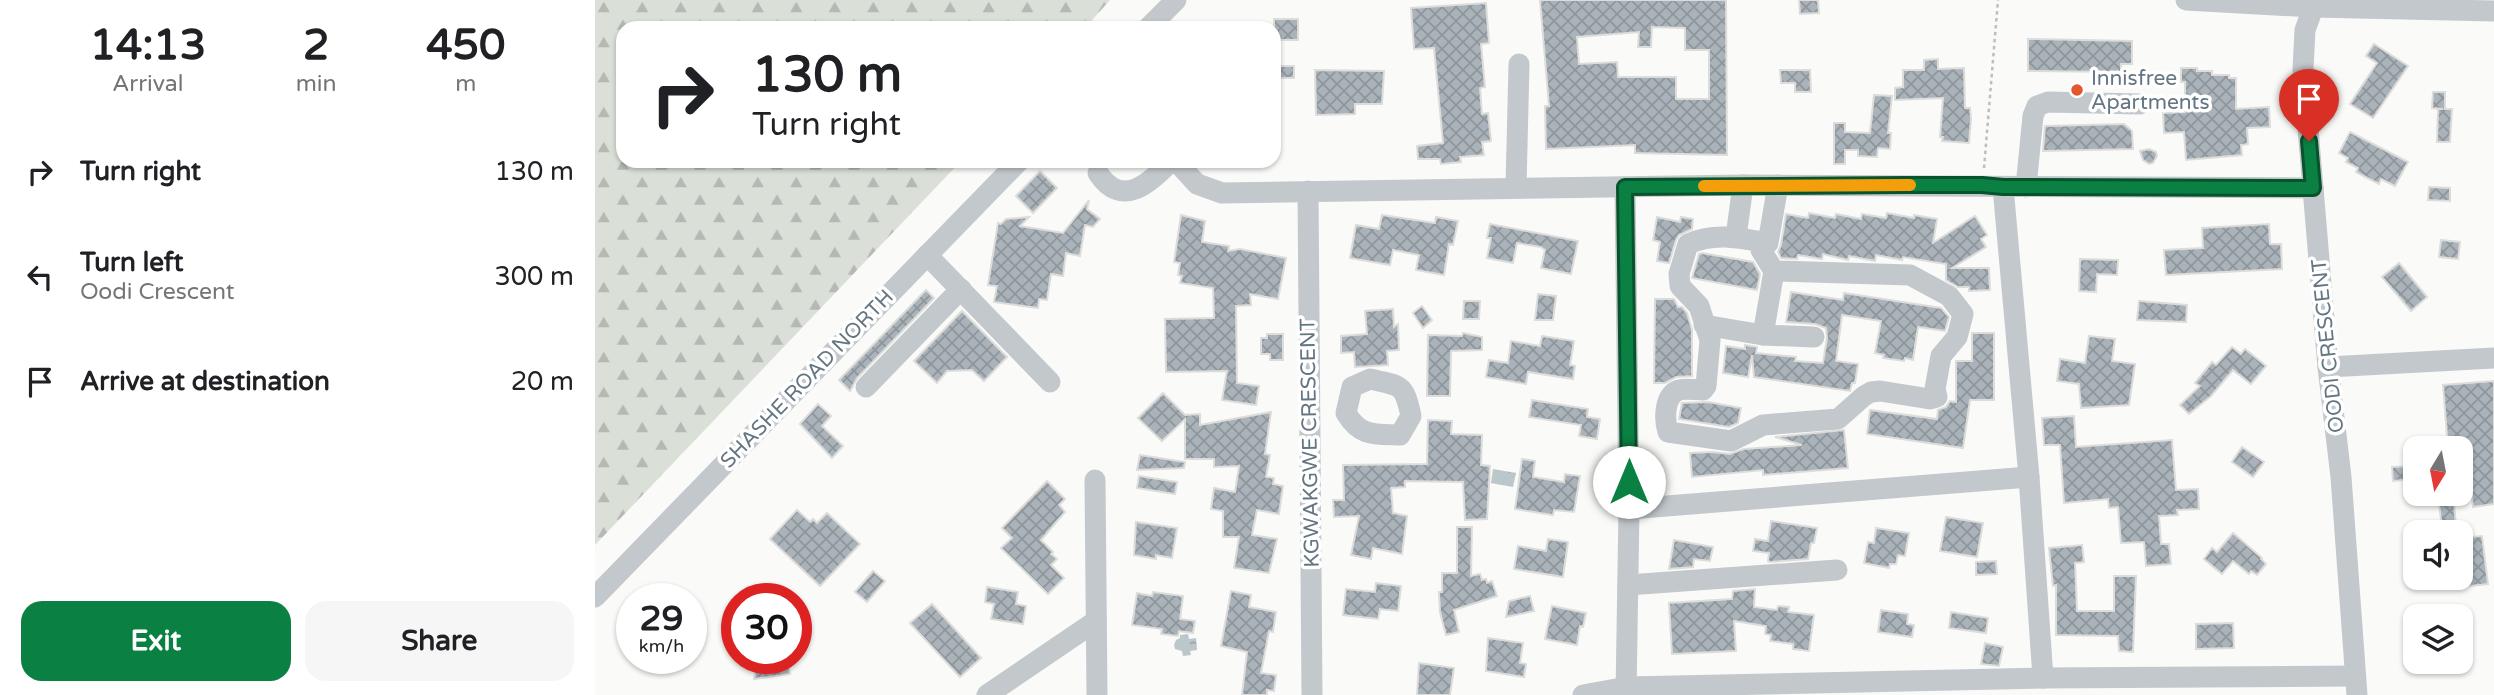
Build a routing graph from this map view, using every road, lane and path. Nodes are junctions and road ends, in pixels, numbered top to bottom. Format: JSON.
{"nodes":[{"id":1,"x":1176,"y":0,"type":"edge"},
{"id":2,"x":1998,"y":0,"type":"edge"},
{"id":3,"x":2186,"y":0,"type":"edge"},
{"id":4,"x":2315,"y":4,"type":"edge"},
{"id":5,"x":2494,"y":11,"type":"edge"},
{"id":6,"x":1156,"y":21,"type":"edge"},
{"id":7,"x":1519,"y":64,"type":"dead end"},
{"id":8,"x":2140,"y":104,"type":"dead end"},
{"id":9,"x":1012,"y":168,"type":"edge"},
{"id":10,"x":1166,"y":168,"type":"edge"},
{"id":11,"x":1181,"y":168,"type":"edge"},
{"id":12,"x":1098,"y":173,"type":"dead end"},
{"id":13,"x":1743,"y":185,"type":"junction"},
{"id":14,"x":1778,"y":185,"type":"junction"},
{"id":15,"x":1992,"y":186,"type":"junction"},
{"id":16,"x":1516,"y":187,"type":"junction"},
{"id":17,"x":1625,"y":187,"type":"junction"},
{"id":18,"x":2026,"y":187,"type":"junction"},
{"id":19,"x":2313,"y":188,"type":"junction"},
{"id":20,"x":1308,"y":191,"type":"junction"},
{"id":21,"x":1737,"y":237,"type":"junction"},
{"id":22,"x":1768,"y":243,"type":"junction"},
{"id":23,"x":927,"y":255,"type":"junction"},
{"id":24,"x":1774,"y":271,"type":"junction"},
{"id":25,"x":961,"y":289,"type":"junction"},
{"id":26,"x":1704,"y":326,"type":"junction"},
{"id":27,"x":1763,"y":335,"type":"junction"},
{"id":28,"x":1814,"y":337,"type":"dead end"},
{"id":29,"x":2494,"y":358,"type":"edge"},
{"id":30,"x":2328,"y":367,"type":"junction"},
{"id":31,"x":1049,"y":382,"type":"dead end"},
{"id":32,"x":866,"y":387,"type":"dead end"},
{"id":33,"x":1346,"y":413,"type":"dead end"},
{"id":34,"x":1310,"y":418,"type":"junction"},
{"id":35,"x":2029,"y":477,"type":"junction"},
{"id":36,"x":1095,"y":480,"type":"dead end"},
{"id":37,"x":1629,"y":509,"type":"junction"},
{"id":38,"x":1837,"y":570,"type":"dead end"},
{"id":39,"x":1628,"y":585,"type":"junction"},
{"id":40,"x":595,"y":597,"type":"edge"},
{"id":41,"x":1096,"y":621,"type":"junction"},
{"id":42,"x":2043,"y":678,"type":"junction"},
{"id":43,"x":2356,"y":685,"type":"edge"},
{"id":44,"x":1807,"y":689,"type":"edge"},
{"id":45,"x":1627,"y":691,"type":"edge"},
{"id":46,"x":987,"y":695,"type":"edge"},
{"id":47,"x":1097,"y":695,"type":"edge"},
{"id":48,"x":1312,"y":695,"type":"edge"},
{"id":49,"x":1583,"y":695,"type":"edge"}],
"edges":[{"from":1,"to":6,"type":"street"},
{"from":2,"to":15,"type":"path"},
{"from":3,"to":4,"type":"street"},
{"from":4,"to":5,"type":"street"},
{"from":4,"to":19,"type":"street","name":"OODI CRESCENT"},
{"from":7,"to":16,"type":"street"},
{"from":8,"to":18,"type":"street"},
{"from":9,"to":23,"type":"street","name":"SHASHE ROAD NORTH"},
{"from":10,"to":12,"type":"street"},
{"from":11,"to":20,"type":"street"},
{"from":13,"to":14,"type":"street"},
{"from":13,"to":17,"type":"street"},
{"from":13,"to":21,"type":"street"},
{"from":14,"to":15,"type":"street"},
{"from":14,"to":22,"type":"street"},
{"from":15,"to":18,"type":"street"},
{"from":15,"to":35,"type":"street"},
{"from":16,"to":17,"type":"street"},
{"from":16,"to":20,"type":"street"},
{"from":17,"to":37,"type":"street"},
{"from":18,"to":19,"type":"street"},
{"from":19,"to":30,"type":"street","name":"OODI CRESCENT"},
{"from":20,"to":34,"type":"street","name":"KGWAKGWE CRESCENT"},
{"from":21,"to":22,"type":"street"},
{"from":21,"to":26,"type":"street"},
{"from":22,"to":24,"type":"street"},
{"from":23,"to":25,"type":"street"},
{"from":23,"to":40,"type":"street","name":"SHASHE ROAD NORTH"},
{"from":24,"to":26,"type":"street"},
{"from":24,"to":27,"type":"street"},
{"from":25,"to":31,"type":"street"},
{"from":25,"to":32,"type":"street"},
{"from":26,"to":27,"type":"street"},
{"from":27,"to":28,"type":"street"},
{"from":29,"to":30,"type":"street"},
{"from":30,"to":43,"type":"street","name":"OODI CRESCENT"},
{"from":33,"to":34,"type":"street"},
{"from":34,"to":48,"type":"street","name":"KGWAKGWE CRESCENT"},
{"from":35,"to":37,"type":"street"},
{"from":35,"to":42,"type":"street"},
{"from":36,"to":41,"type":"street"},
{"from":37,"to":39,"type":"street"},
{"from":38,"to":39,"type":"street"},
{"from":39,"to":45,"type":"street"},
{"from":41,"to":46,"type":"street"},
{"from":41,"to":47,"type":"street"},
{"from":42,"to":43,"type":"street"},
{"from":42,"to":44,"type":"street"},
{"from":44,"to":45,"type":"street"},
{"from":45,"to":49,"type":"street"}]}
